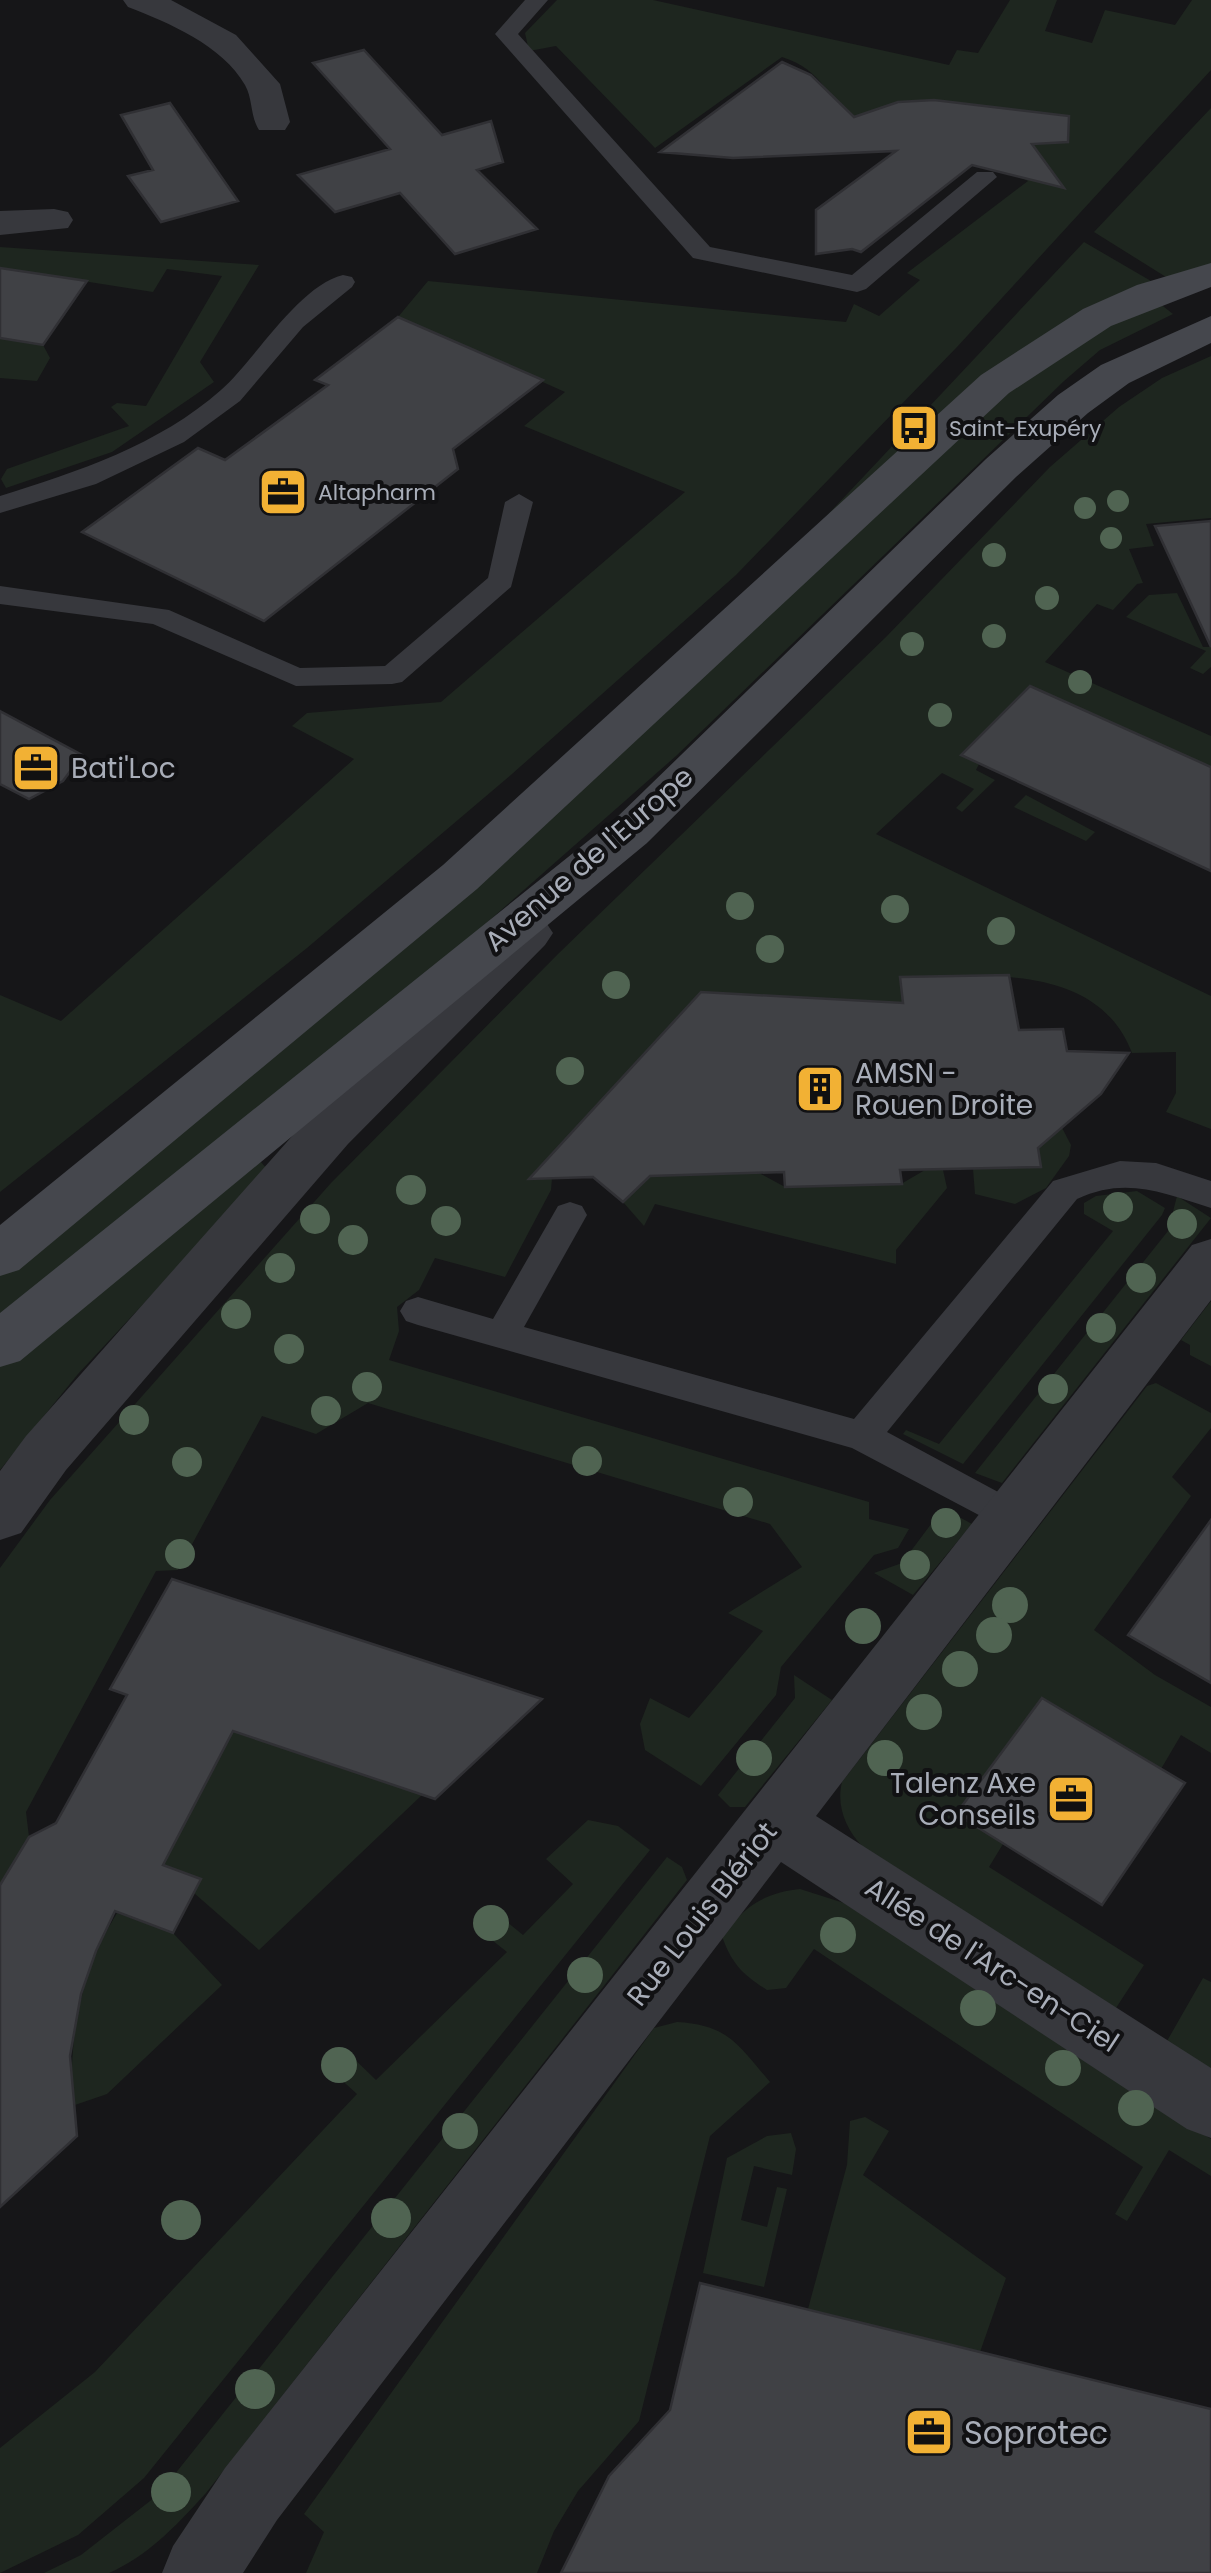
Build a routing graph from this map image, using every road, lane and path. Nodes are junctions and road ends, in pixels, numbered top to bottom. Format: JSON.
{"nodes":[{"id":1,"x":140,"y":0,"type":"edge"},
{"id":2,"x":538,"y":0,"type":"edge"},
{"id":3,"x":272,"y":122,"type":"dead end"},
{"id":4,"x":985,"y":177,"type":"dead end"},
{"id":5,"x":54,"y":220,"type":"dead end"},
{"id":6,"x":0,"y":222,"type":"edge"},
{"id":7,"x":1211,"y":276,"type":"edge"},
{"id":8,"x":343,"y":282,"type":"dead end"},
{"id":9,"x":1211,"y":328,"type":"edge"},
{"id":10,"x":520,"y":502,"type":"dead end"},
{"id":11,"x":0,"y":505,"type":"edge"},
{"id":12,"x":0,"y":595,"type":"edge"},
{"id":13,"x":630,"y":832,"type":"junction"},
{"id":14,"x":1211,"y":1194,"type":"edge"},
{"id":15,"x":570,"y":1215,"type":"dead end"},
{"id":16,"x":0,"y":1255,"type":"edge"},
{"id":17,"x":1211,"y":1260,"type":"edge"},
{"id":18,"x":418,"y":1312,"type":"dead end"},
{"id":19,"x":502,"y":1335,"type":"junction"},
{"id":20,"x":0,"y":1345,"type":"edge"},
{"id":21,"x":862,"y":1436,"type":"junction"},
{"id":22,"x":0,"y":1516,"type":"edge"},
{"id":23,"x":1010,"y":1518,"type":"junction"},
{"id":24,"x":774,"y":1823,"type":"junction"},
{"id":25,"x":1211,"y":2106,"type":"edge"},
{"id":26,"x":200,"y":2573,"type":"edge"}],
"edges":[{"from":1,"to":3,"type":"street"},
{"from":2,"to":4,"type":"lane"},
{"from":5,"to":6,"type":"street"},
{"from":7,"to":16,"type":"main road"},
{"from":8,"to":11,"type":"lane"},
{"from":9,"to":13,"type":"main road","name":"Avenue de l'Europe"},
{"from":10,"to":12,"type":"lane"},
{"from":13,"to":20,"type":"main road","name":"Avenue de l'Europe"},
{"from":13,"to":22,"type":"street"},
{"from":14,"to":21,"type":"lane"},
{"from":15,"to":19,"type":"lane"},
{"from":17,"to":23,"type":"street","name":"Rue Louis Blériot"},
{"from":18,"to":19,"type":"lane"},
{"from":19,"to":21,"type":"lane"},
{"from":21,"to":23,"type":"lane"},
{"from":23,"to":24,"type":"street","name":"Rue Louis Blériot"},
{"from":24,"to":25,"type":"street","name":"Allée de l'Arc-en-Ciel"},
{"from":24,"to":26,"type":"street","name":"Rue Louis Blériot"}]}
